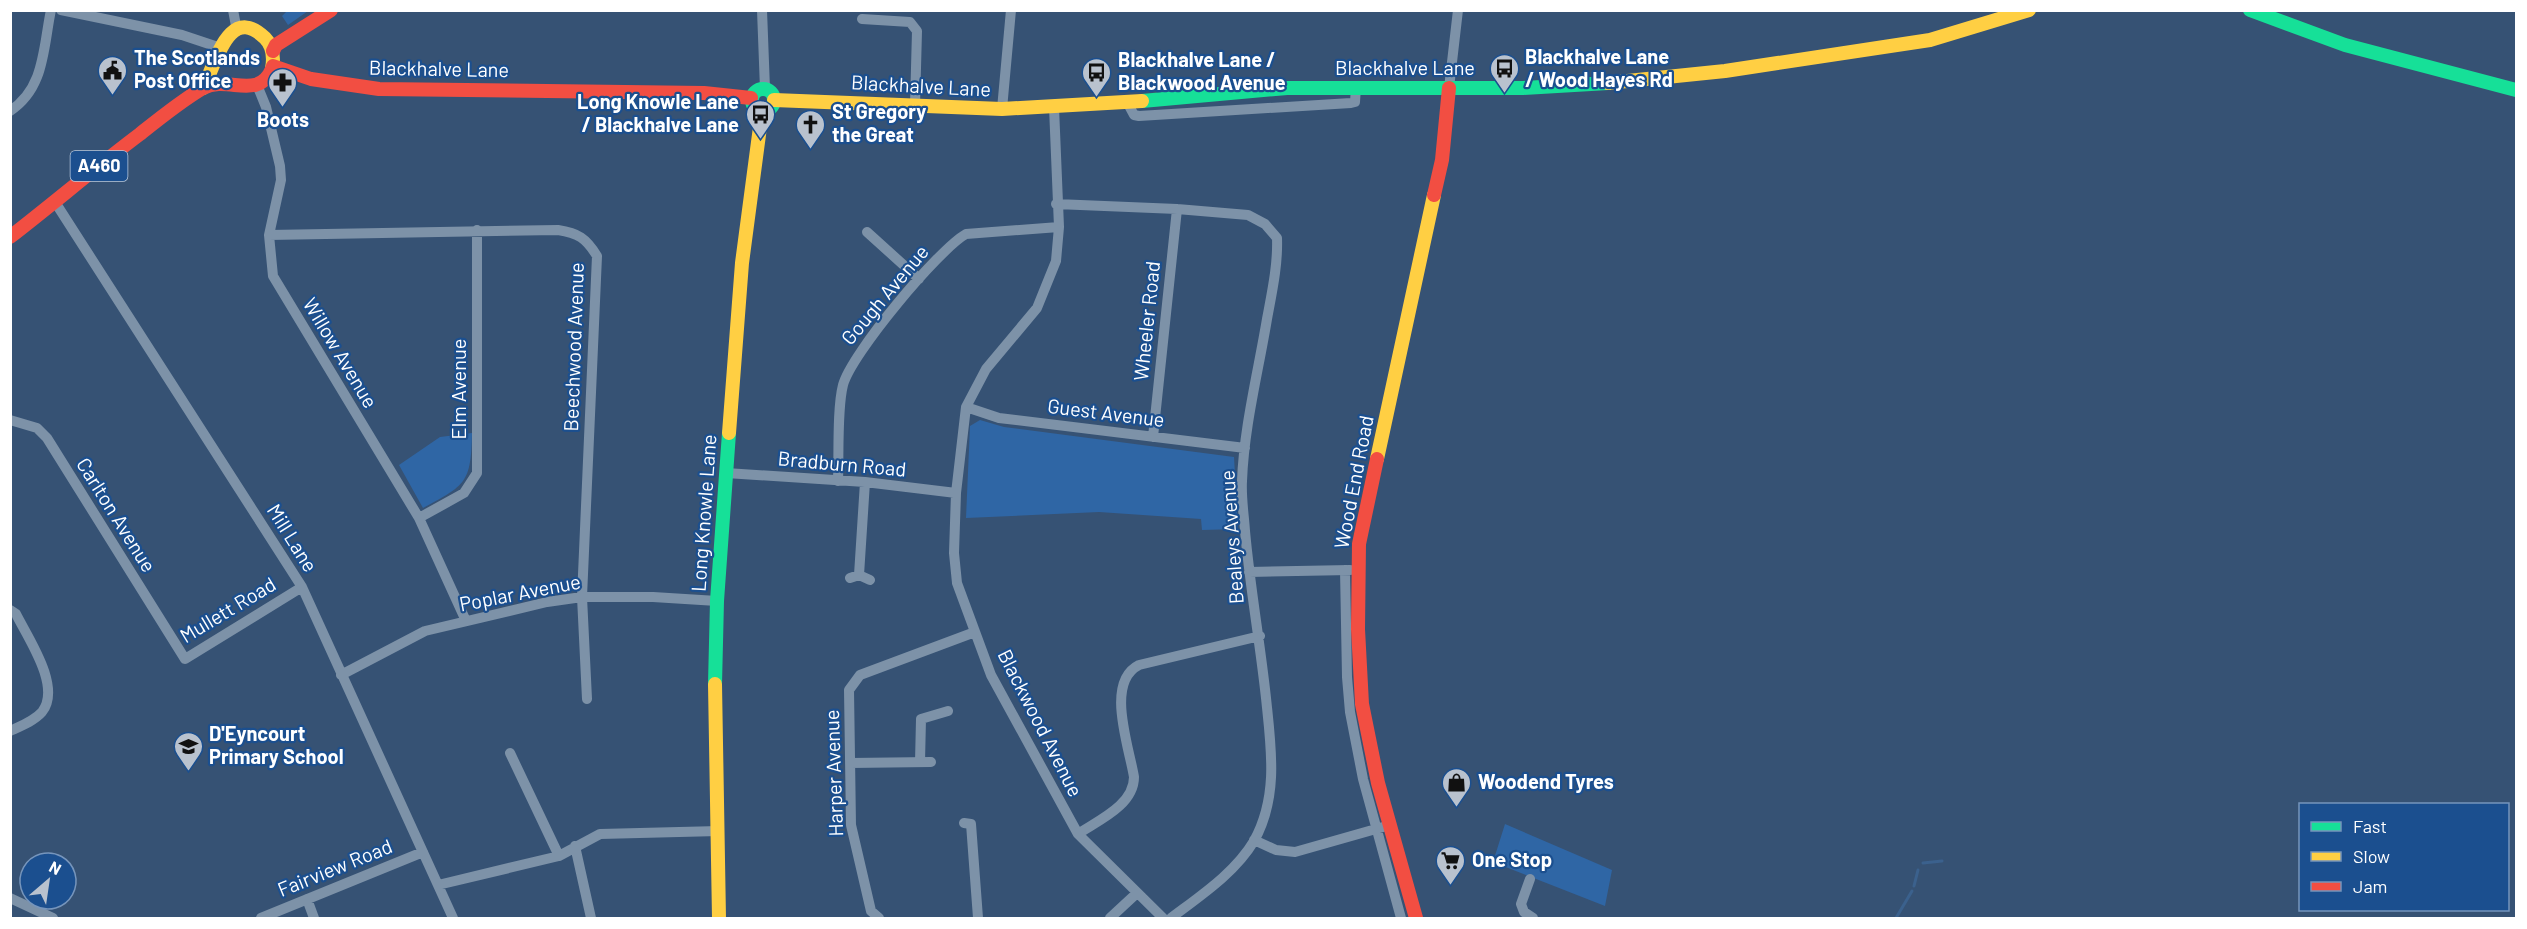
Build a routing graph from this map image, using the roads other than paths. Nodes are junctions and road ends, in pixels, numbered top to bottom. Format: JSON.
{"nodes":[{"id":1,"x":51,"y":10,"type":"edge"},
{"id":2,"x":61,"y":10,"type":"edge"},
{"id":3,"x":233,"y":10,"type":"edge"},
{"id":4,"x":331,"y":10,"type":"edge"},
{"id":5,"x":762,"y":10,"type":"edge"},
{"id":6,"x":1011,"y":10,"type":"edge"},
{"id":7,"x":1458,"y":10,"type":"edge"},
{"id":8,"x":2028,"y":10,"type":"edge"},
{"id":9,"x":2250,"y":10,"type":"edge"},
{"id":10,"x":862,"y":19,"type":"dead end"},
{"id":11,"x":237,"y":31,"type":"junction"},
{"id":12,"x":254,"y":32,"type":"junction"},
{"id":13,"x":293,"y":35,"type":"junction"},
{"id":14,"x":273,"y":51,"type":"junction"},
{"id":15,"x":217,"y":54,"type":"junction"},
{"id":16,"x":273,"y":66,"type":"junction"},
{"id":17,"x":229,"y":83,"type":"junction"},
{"id":18,"x":256,"y":85,"type":"junction"},
{"id":19,"x":203,"y":88,"type":"junction"},
{"id":20,"x":1449,"y":88,"type":"junction"},
{"id":21,"x":765,"y":89,"type":"junction"},
{"id":22,"x":2517,"y":90,"type":"edge"},
{"id":23,"x":751,"y":98,"type":"junction"},
{"id":24,"x":774,"y":100,"type":"junction"},
{"id":25,"x":915,"y":105,"type":"junction"},
{"id":26,"x":1054,"y":107,"type":"junction"},
{"id":27,"x":1002,"y":110,"type":"junction"},
{"id":28,"x":10,"y":111,"type":"edge"},
{"id":29,"x":762,"y":112,"type":"junction"},
{"id":30,"x":55,"y":202,"type":"junction"},
{"id":31,"x":1056,"y":204,"type":"junction"},
{"id":32,"x":1177,"y":209,"type":"junction"},
{"id":33,"x":1059,"y":226,"type":"junction"},
{"id":34,"x":477,"y":230,"type":"junction"},
{"id":35,"x":867,"y":232,"type":"dead end"},
{"id":36,"x":269,"y":235,"type":"junction"},
{"id":37,"x":10,"y":237,"type":"edge"},
{"id":38,"x":919,"y":279,"type":"junction"},
{"id":39,"x":966,"y":407,"type":"junction"},
{"id":40,"x":10,"y":420,"type":"edge"},
{"id":41,"x":1153,"y":437,"type":"junction"},
{"id":42,"x":1245,"y":448,"type":"junction"},
{"id":43,"x":726,"y":473,"type":"junction"},
{"id":44,"x":838,"y":481,"type":"junction"},
{"id":45,"x":865,"y":482,"type":"junction"},
{"id":46,"x":956,"y":493,"type":"junction"},
{"id":47,"x":418,"y":518,"type":"junction"},
{"id":48,"x":1352,"y":569,"type":"junction"},
{"id":49,"x":1249,"y":573,"type":"junction"},
{"id":50,"x":860,"y":578,"type":"dead end"},
{"id":51,"x":302,"y":587,"type":"junction"},
{"id":52,"x":582,"y":597,"type":"junction"},
{"id":53,"x":717,"y":601,"type":"junction"},
{"id":54,"x":10,"y":610,"type":"edge"},
{"id":55,"x":466,"y":621,"type":"junction"},
{"id":56,"x":975,"y":632,"type":"junction"},
{"id":57,"x":1260,"y":636,"type":"junction"},
{"id":58,"x":177,"y":647,"type":"joint"},
{"id":59,"x":341,"y":675,"type":"junction"},
{"id":60,"x":587,"y":699,"type":"dead end"},
{"id":61,"x":948,"y":711,"type":"dead end"},
{"id":62,"x":10,"y":731,"type":"edge"},
{"id":63,"x":510,"y":753,"type":"dead end"},
{"id":64,"x":850,"y":763,"type":"junction"},
{"id":65,"x":964,"y":823,"type":"dead end"},
{"id":66,"x":1383,"y":826,"type":"junction"},
{"id":67,"x":719,"y":831,"type":"junction"},
{"id":68,"x":1078,"y":834,"type":"junction"},
{"id":69,"x":1254,"y":840,"type":"junction"},
{"id":70,"x":575,"y":846,"type":"junction"},
{"id":71,"x":423,"y":852,"type":"junction"},
{"id":72,"x":560,"y":856,"type":"junction"},
{"id":73,"x":1530,"y":879,"type":"dead end"},
{"id":74,"x":438,"y":885,"type":"junction"},
{"id":75,"x":1137,"y":893,"type":"junction"},
{"id":76,"x":10,"y":898,"type":"edge"},
{"id":77,"x":307,"y":899,"type":"junction"},
{"id":78,"x":53,"y":918,"type":"edge"},
{"id":79,"x":261,"y":918,"type":"edge"},
{"id":80,"x":314,"y":918,"type":"edge"},
{"id":81,"x":453,"y":918,"type":"edge"},
{"id":82,"x":591,"y":918,"type":"edge"},
{"id":83,"x":720,"y":918,"type":"edge"},
{"id":84,"x":879,"y":918,"type":"edge"},
{"id":85,"x":978,"y":918,"type":"edge"},
{"id":86,"x":1110,"y":918,"type":"edge"},
{"id":87,"x":1163,"y":918,"type":"edge"},
{"id":88,"x":1171,"y":918,"type":"edge"},
{"id":89,"x":1401,"y":918,"type":"edge"},
{"id":90,"x":1416,"y":918,"type":"edge"},
{"id":91,"x":1533,"y":918,"type":"edge"}],
"edges":[{"from":1,"to":28,"type":"street"},
{"from":2,"to":15,"type":"street"},
{"from":3,"to":11,"type":"street"},
{"from":4,"to":13,"type":"main road"},
{"from":5,"to":21,"type":"street"},
{"from":6,"to":27,"type":"street"},
{"from":7,"to":20,"type":"street"},
{"from":8,"to":20,"type":"main road","name":"Blackhalve Lane"},
{"from":9,"to":22,"type":"main road"},
{"from":10,"to":25,"type":"street"},
{"from":11,"to":12,"type":"main road"},
{"from":11,"to":15,"type":"main road"},
{"from":12,"to":13,"type":"main road"},
{"from":12,"to":14,"type":"main road"},
{"from":13,"to":14,"type":"main road"},
{"from":14,"to":16,"type":"main road"},
{"from":15,"to":17,"type":"main road"},
{"from":15,"to":19,"type":"main road","number":"A460"},
{"from":16,"to":18,"type":"main road"},
{"from":16,"to":23,"type":"main road","name":"Blackhalve Lane"},
{"from":17,"to":18,"type":"main road"},
{"from":17,"to":19,"type":"main road","number":"A460"},
{"from":18,"to":36,"type":"street","name":"Willow Avenue"},
{"from":19,"to":30,"type":"main road","number":"A460"},
{"from":20,"to":26,"type":"main road","name":"Blackhalve Lane"},
{"from":20,"to":48,"type":"main road","name":"Wood End Road"},
{"from":21,"to":23,"type":"main road"},
{"from":21,"to":24,"type":"main road"},
{"from":23,"to":29,"type":"main road"},
{"from":24,"to":25,"type":"main road","name":"Blackhalve Lane"},
{"from":24,"to":29,"type":"main road"},
{"from":25,"to":27,"type":"main road","name":"Blackhalve Lane"},
{"from":26,"to":27,"type":"main road","name":"Blackhalve Lane"},
{"from":26,"to":31,"type":"street","name":"Blackwood Avenue"},
{"from":29,"to":43,"type":"main road","name":"Long Knowle Lane"},
{"from":30,"to":37,"type":"main road","number":"A460"},
{"from":30,"to":51,"type":"street","name":"Mill Lane"},
{"from":31,"to":32,"type":"street","name":"Bealeys Avenue"},
{"from":31,"to":33,"type":"street","name":"Blackwood Avenue"},
{"from":32,"to":41,"type":"street","name":"Wheeler Road"},
{"from":32,"to":42,"type":"street","name":"Bealeys Avenue"},
{"from":33,"to":38,"type":"street","name":"Gough Avenue"},
{"from":33,"to":39,"type":"street","name":"Blackwood Avenue"},
{"from":34,"to":36,"type":"street","name":"Beechwood Avenue"},
{"from":34,"to":47,"type":"street","name":"Elm Avenue"},
{"from":34,"to":52,"type":"street","name":"Beechwood Avenue"},
{"from":35,"to":38,"type":"street"},
{"from":36,"to":47,"type":"street","name":"Willow Avenue"},
{"from":38,"to":44,"type":"street","name":"Gough Avenue"},
{"from":39,"to":41,"type":"street","name":"Guest Avenue"},
{"from":39,"to":46,"type":"street","name":"Blackwood Avenue"},
{"from":40,"to":58,"type":"street","name":"Carlton Avenue"},
{"from":41,"to":42,"type":"street","name":"Guest Avenue"},
{"from":42,"to":49,"type":"street","name":"Bealeys Avenue"},
{"from":43,"to":44,"type":"street","name":"Bradburn Road"},
{"from":43,"to":53,"type":"main road","name":"Long Knowle Lane"},
{"from":44,"to":45,"type":"street","name":"Bradburn Road"},
{"from":45,"to":46,"type":"street","name":"Bradburn Road"},
{"from":45,"to":50,"type":"street"},
{"from":46,"to":56,"type":"street","name":"Blackwood Avenue"},
{"from":47,"to":55,"type":"street","name":"Willow Avenue"},
{"from":48,"to":49,"type":"street"},
{"from":48,"to":66,"type":"main road","name":"Wood End Road"},
{"from":49,"to":57,"type":"street","name":"Bealeys Avenue"},
{"from":51,"to":58,"type":"street","name":"Mullett Road"},
{"from":51,"to":59,"type":"street","name":"Mill Lane"},
{"from":52,"to":53,"type":"street","name":"Poplar Avenue"},
{"from":52,"to":55,"type":"street","name":"Poplar Avenue"},
{"from":52,"to":60,"type":"street","name":"Beechwood Avenue"},
{"from":53,"to":67,"type":"main road","name":"Long Knowle Lane"},
{"from":54,"to":62,"type":"street"},
{"from":55,"to":59,"type":"street","name":"Poplar Avenue"},
{"from":56,"to":64,"type":"street","name":"Harper Avenue"},
{"from":56,"to":68,"type":"street","name":"Blackwood Avenue"},
{"from":57,"to":68,"type":"street"},
{"from":57,"to":69,"type":"street","name":"Bealeys Avenue"},
{"from":59,"to":71,"type":"street","name":"Mill Lane"},
{"from":61,"to":64,"type":"street"},
{"from":63,"to":72,"type":"street"},
{"from":64,"to":84,"type":"street","name":"Harper Avenue"},
{"from":65,"to":85,"type":"street"},
{"from":66,"to":69,"type":"street"},
{"from":66,"to":89,"type":"street"},
{"from":66,"to":90,"type":"main road","name":"Wood End Road"},
{"from":67,"to":70,"type":"street"},
{"from":67,"to":83,"type":"main road","name":"Long Knowle Lane"},
{"from":68,"to":75,"type":"street","name":"Blackwood Avenue"},
{"from":69,"to":88,"type":"street","name":"Bealeys Avenue"},
{"from":70,"to":72,"type":"street"},
{"from":70,"to":82,"type":"street"},
{"from":71,"to":74,"type":"street","name":"Mill Lane"},
{"from":71,"to":77,"type":"street","name":"Fairview Road"},
{"from":72,"to":74,"type":"street"},
{"from":73,"to":91,"type":"street"},
{"from":74,"to":81,"type":"street","name":"Mill Lane"},
{"from":75,"to":86,"type":"street"},
{"from":75,"to":87,"type":"street","name":"Blackwood Avenue"},
{"from":76,"to":78,"type":"street"},
{"from":77,"to":79,"type":"street","name":"Fairview Road"},
{"from":77,"to":80,"type":"street"}]}
